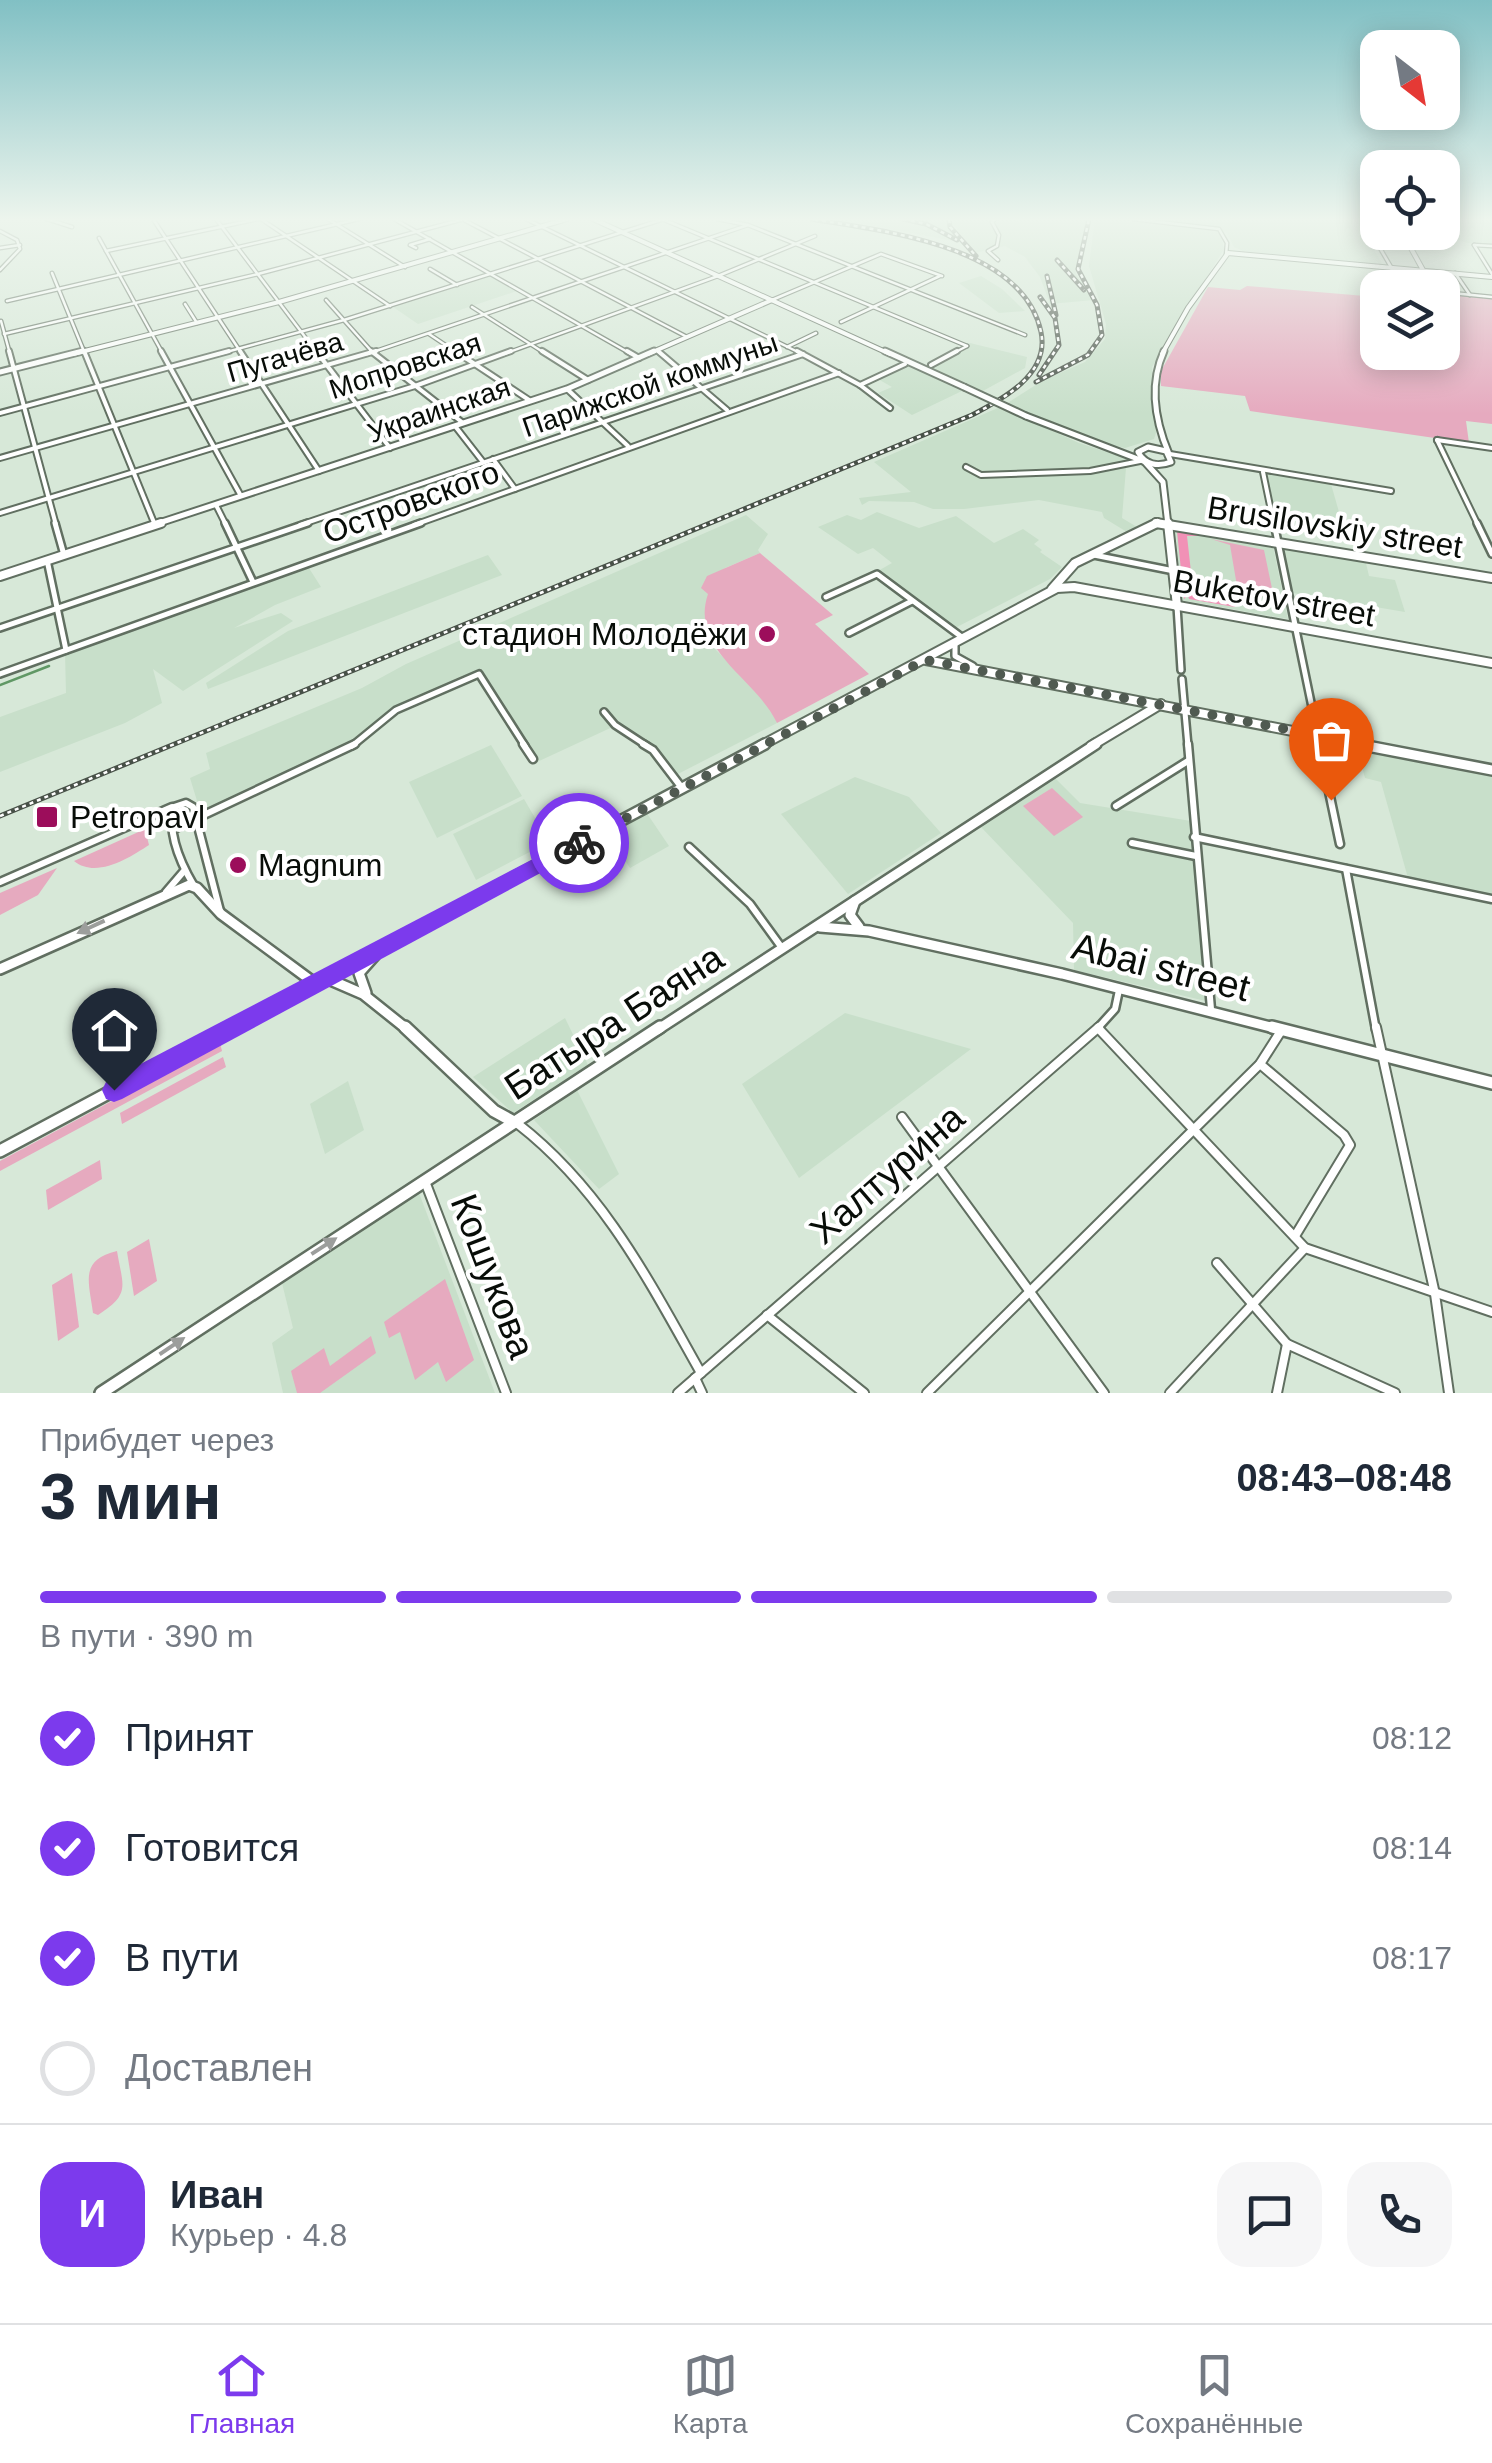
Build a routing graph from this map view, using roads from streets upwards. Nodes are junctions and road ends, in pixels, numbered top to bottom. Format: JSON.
{"nodes":[{"id":1,"x":56,"y":284,"type":"edge"},
{"id":2,"x":85,"y":284,"type":"edge"},
{"id":3,"x":124,"y":284,"type":"edge"},
{"id":4,"x":196,"y":284,"type":"edge"},
{"id":5,"x":219,"y":284,"type":"edge"},
{"id":6,"x":266,"y":284,"type":"edge"},
{"id":7,"x":346,"y":284,"type":"edge"},
{"id":8,"x":356,"y":284,"type":"edge"},
{"id":9,"x":455,"y":284,"type":"edge"},
{"id":10,"x":464,"y":284,"type":"edge"},
{"id":11,"x":508,"y":284,"type":"edge"},
{"id":12,"x":579,"y":284,"type":"edge"},
{"id":13,"x":584,"y":284,"type":"edge"},
{"id":14,"x":660,"y":284,"type":"edge"},
{"id":15,"x":695,"y":284,"type":"edge"},
{"id":16,"x":736,"y":284,"type":"edge"},
{"id":17,"x":811,"y":284,"type":"edge"},
{"id":18,"x":815,"y":284,"type":"edge"},
{"id":19,"x":896,"y":284,"type":"edge"},
{"id":20,"x":924,"y":284,"type":"edge"},
{"id":21,"x":1209,"y":284,"type":"edge"},
{"id":22,"x":1462,"y":284,"type":"edge"},
{"id":23,"x":458,"y":286,"type":"junction"},
{"id":24,"x":199,"y":289,"type":"junction"},
{"id":25,"x":58,"y":290,"type":"junction"},
{"id":26,"x":911,"y":290,"type":"junction"},
{"id":27,"x":675,"y":291,"type":"junction"},
{"id":28,"x":1460,"y":294,"type":"edge"},
{"id":29,"x":1470,"y":295,"type":"junction"},
{"id":30,"x":1492,"y":297,"type":"edge"},
{"id":31,"x":534,"y":299,"type":"junction"},
{"id":32,"x":326,"y":300,"type":"dead end"},
{"id":33,"x":772,"y":300,"type":"junction"},
{"id":34,"x":6,"y":301,"type":"dead end"},
{"id":35,"x":280,"y":302,"type":"junction"},
{"id":36,"x":135,"y":304,"type":"junction"},
{"id":37,"x":185,"y":304,"type":"dead end"},
{"id":38,"x":390,"y":306,"type":"junction"},
{"id":39,"x":472,"y":308,"type":"dead end"},
{"id":40,"x":629,"y":308,"type":"junction"},
{"id":41,"x":872,"y":308,"type":"junction"},
{"id":42,"x":484,"y":316,"type":"junction"},
{"id":43,"x":218,"y":318,"type":"junction"},
{"id":44,"x":70,"y":319,"type":"junction"},
{"id":45,"x":729,"y":319,"type":"junction"},
{"id":46,"x":344,"y":320,"type":"junction"},
{"id":47,"x":0,"y":321,"type":"edge"},
{"id":48,"x":841,"y":322,"type":"dead end"},
{"id":49,"x":197,"y":323,"type":"junction"},
{"id":50,"x":581,"y":326,"type":"junction"},
{"id":51,"x":303,"y":332,"type":"junction"},
{"id":52,"x":4,"y":334,"type":"junction"},
{"id":53,"x":152,"y":334,"type":"junction"},
{"id":54,"x":429,"y":334,"type":"junction"},
{"id":55,"x":816,"y":334,"type":"dead end"},
{"id":56,"x":1025,"y":334,"type":"dead end"},
{"id":57,"x":687,"y":337,"type":"junction"},
{"id":58,"x":530,"y":344,"type":"junction"},
{"id":59,"x":788,"y":347,"type":"junction"},
{"id":60,"x":239,"y":349,"type":"junction"},
{"id":61,"x":657,"y":350,"type":"junction"},
{"id":62,"x":84,"y":351,"type":"junction"},
{"id":63,"x":372,"y":352,"type":"junction"},
{"id":64,"x":803,"y":354,"type":"junction"},
{"id":65,"x":639,"y":358,"type":"junction"},
{"id":66,"x":905,"y":364,"type":"dead end"},
{"id":67,"x":328,"y":365,"type":"junction"},
{"id":68,"x":476,"y":365,"type":"junction"},
{"id":69,"x":930,"y":365,"type":"dead end"},
{"id":70,"x":13,"y":368,"type":"junction"},
{"id":71,"x":170,"y":368,"type":"junction"},
{"id":72,"x":0,"y":372,"type":"edge"},
{"id":73,"x":839,"y":373,"type":"junction"},
{"id":74,"x":588,"y":380,"type":"junction"},
{"id":75,"x":262,"y":384,"type":"junction"},
{"id":76,"x":860,"y":385,"type":"junction"},
{"id":77,"x":98,"y":386,"type":"junction"},
{"id":78,"x":415,"y":386,"type":"junction"},
{"id":79,"x":566,"y":388,"type":"junction"},
{"id":80,"x":702,"y":389,"type":"junction"},
{"id":81,"x":530,"y":400,"type":"junction"},
{"id":82,"x":190,"y":404,"type":"junction"},
{"id":83,"x":358,"y":404,"type":"junction"},
{"id":84,"x":24,"y":406,"type":"junction"},
{"id":85,"x":890,"y":408,"type":"dead end"},
{"id":86,"x":727,"y":410,"type":"junction"},
{"id":87,"x":0,"y":413,"type":"edge"},
{"id":88,"x":463,"y":423,"type":"junction"},
{"id":89,"x":602,"y":423,"type":"junction"},
{"id":90,"x":287,"y":424,"type":"junction"},
{"id":91,"x":114,"y":426,"type":"junction"},
{"id":92,"x":454,"y":426,"type":"junction"},
{"id":93,"x":1160,"y":431,"type":"junction"},
{"id":94,"x":1087,"y":442,"type":"junction"},
{"id":95,"x":628,"y":446,"type":"junction"},
{"id":96,"x":35,"y":448,"type":"junction"},
{"id":97,"x":214,"y":448,"type":"junction"},
{"id":98,"x":390,"y":448,"type":"junction"},
{"id":99,"x":1144,"y":448,"type":"junction"},
{"id":100,"x":1492,"y":448,"type":"edge"},
{"id":101,"x":0,"y":458,"type":"edge"},
{"id":102,"x":492,"y":459,"type":"junction"},
{"id":103,"x":1169,"y":459,"type":"junction"},
{"id":104,"x":1144,"y":461,"type":"junction"},
{"id":105,"x":483,"y":462,"type":"junction"},
{"id":106,"x":966,"y":467,"type":"dead end"},
{"id":107,"x":319,"y":471,"type":"junction"},
{"id":108,"x":133,"y":472,"type":"junction"},
{"id":109,"x":1264,"y":472,"type":"junction"},
{"id":110,"x":515,"y":488,"type":"junction"},
{"id":111,"x":1391,"y":491,"type":"dead end"},
{"id":112,"x":241,"y":496,"type":"junction"},
{"id":113,"x":49,"y":498,"type":"junction"},
{"id":114,"x":216,"y":504,"type":"junction"},
{"id":115,"x":1166,"y":508,"type":"junction"},
{"id":116,"x":0,"y":513,"type":"edge"},
{"id":117,"x":1157,"y":523,"type":"junction"},
{"id":118,"x":155,"y":524,"type":"junction"},
{"id":119,"x":1170,"y":529,"type":"junction"},
{"id":120,"x":1276,"y":542,"type":"junction"},
{"id":121,"x":236,"y":547,"type":"junction"},
{"id":122,"x":1092,"y":554,"type":"junction"},
{"id":123,"x":1492,"y":554,"type":"edge"},
{"id":124,"x":64,"y":555,"type":"junction"},
{"id":125,"x":47,"y":560,"type":"junction"},
{"id":126,"x":1068,"y":569,"type":"junction"},
{"id":127,"x":1174,"y":571,"type":"junction"},
{"id":128,"x":0,"y":576,"type":"edge"},
{"id":129,"x":1492,"y":578,"type":"edge"},
{"id":130,"x":253,"y":582,"type":"junction"},
{"id":131,"x":1074,"y":587,"type":"junction"},
{"id":132,"x":1048,"y":592,"type":"junction"},
{"id":133,"x":826,"y":597,"type":"dead end"},
{"id":134,"x":912,"y":602,"type":"junction"},
{"id":135,"x":1177,"y":606,"type":"junction"},
{"id":136,"x":57,"y":608,"type":"junction"},
{"id":137,"x":1295,"y":627,"type":"junction"},
{"id":138,"x":0,"y":628,"type":"edge"},
{"id":139,"x":849,"y":633,"type":"dead end"},
{"id":140,"x":962,"y":638,"type":"junction"},
{"id":141,"x":66,"y":650,"type":"junction"},
{"id":142,"x":921,"y":660,"type":"junction"},
{"id":143,"x":1492,"y":663,"type":"edge"},
{"id":144,"x":975,"y":667,"type":"junction"},
{"id":145,"x":1181,"y":670,"type":"dead end"},
{"id":146,"x":0,"y":674,"type":"edge"},
{"id":147,"x":1182,"y":679,"type":"dead end"},
{"id":148,"x":1133,"y":698,"type":"junction"},
{"id":149,"x":1162,"y":704,"type":"junction"},
{"id":150,"x":1184,"y":709,"type":"junction"},
{"id":151,"x":604,"y":712,"type":"dead end"},
{"id":152,"x":1143,"y":714,"type":"junction"},
{"id":153,"x":1317,"y":735,"type":"junction"},
{"id":154,"x":533,"y":759,"type":"dead end"},
{"id":155,"x":1188,"y":760,"type":"junction"},
{"id":156,"x":1492,"y":770,"type":"edge"},
{"id":157,"x":682,"y":788,"type":"junction"},
{"id":158,"x":180,"y":804,"type":"junction"},
{"id":159,"x":1116,"y":806,"type":"dead end"},
{"id":160,"x":196,"y":819,"type":"junction"},
{"id":161,"x":174,"y":829,"type":"junction"},
{"id":162,"x":1194,"y":837,"type":"junction"},
{"id":163,"x":1132,"y":843,"type":"dead end"},
{"id":164,"x":1340,"y":844,"type":"dead end"},
{"id":165,"x":689,"y":847,"type":"dead end"},
{"id":166,"x":1196,"y":856,"type":"junction"},
{"id":167,"x":184,"y":868,"type":"junction"},
{"id":168,"x":1346,"y":869,"type":"junction"},
{"id":169,"x":0,"y":882,"type":"edge"},
{"id":170,"x":195,"y":886,"type":"junction"},
{"id":171,"x":166,"y":892,"type":"junction"},
{"id":172,"x":858,"y":898,"type":"junction"},
{"id":173,"x":1492,"y":899,"type":"edge"},
{"id":174,"x":221,"y":914,"type":"junction"},
{"id":175,"x":814,"y":928,"type":"junction"},
{"id":176,"x":869,"y":931,"type":"junction"},
{"id":177,"x":392,"y":942,"type":"junction"},
{"id":178,"x":782,"y":948,"type":"junction"},
{"id":179,"x":356,"y":960,"type":"junction"},
{"id":180,"x":0,"y":969,"type":"edge"},
{"id":181,"x":315,"y":982,"type":"junction"},
{"id":182,"x":351,"y":984,"type":"junction"},
{"id":183,"x":1119,"y":988,"type":"junction"},
{"id":184,"x":369,"y":996,"type":"junction"},
{"id":185,"x":1211,"y":1009,"type":"junction"},
{"id":186,"x":1098,"y":1028,"type":"junction"},
{"id":187,"x":1283,"y":1028,"type":"junction"},
{"id":188,"x":1381,"y":1054,"type":"junction"},
{"id":189,"x":1260,"y":1064,"type":"junction"},
{"id":190,"x":1492,"y":1084,"type":"edge"},
{"id":191,"x":494,"y":1111,"type":"junction"},
{"id":192,"x":902,"y":1116,"type":"dead end"},
{"id":193,"x":514,"y":1122,"type":"junction"},
{"id":194,"x":1194,"y":1130,"type":"junction"},
{"id":195,"x":491,"y":1137,"type":"junction"},
{"id":196,"x":0,"y":1151,"type":"edge"},
{"id":197,"x":938,"y":1167,"type":"junction"},
{"id":198,"x":424,"y":1181,"type":"junction"},
{"id":199,"x":1294,"y":1236,"type":"junction"},
{"id":200,"x":1305,"y":1248,"type":"junction"},
{"id":201,"x":1217,"y":1264,"type":"dead end"},
{"id":202,"x":1028,"y":1293,"type":"junction"},
{"id":203,"x":1435,"y":1294,"type":"junction"},
{"id":204,"x":1252,"y":1304,"type":"junction"},
{"id":205,"x":1492,"y":1312,"type":"edge"},
{"id":206,"x":767,"y":1314,"type":"junction"},
{"id":207,"x":1288,"y":1344,"type":"junction"},
{"id":208,"x":698,"y":1376,"type":"junction"},
{"id":209,"x":101,"y":1393,"type":"edge"},
{"id":210,"x":506,"y":1393,"type":"edge"},
{"id":211,"x":678,"y":1393,"type":"edge"},
{"id":212,"x":702,"y":1393,"type":"edge"},
{"id":213,"x":864,"y":1393,"type":"edge"},
{"id":214,"x":927,"y":1393,"type":"edge"},
{"id":215,"x":1104,"y":1393,"type":"edge"},
{"id":216,"x":1170,"y":1393,"type":"edge"},
{"id":217,"x":1277,"y":1393,"type":"edge"},
{"id":218,"x":1394,"y":1393,"type":"edge"},
{"id":219,"x":1449,"y":1393,"type":"edge"}],
"edges":[{"from":1,"to":25,"type":"street"},
{"from":2,"to":25,"type":"street"},
{"from":3,"to":36,"type":"street"},
{"from":4,"to":24,"type":"street"},
{"from":5,"to":24,"type":"street"},
{"from":6,"to":35,"type":"street"},
{"from":7,"to":35,"type":"street"},
{"from":8,"to":38,"type":"street"},
{"from":9,"to":23,"type":"street"},
{"from":10,"to":23,"type":"street"},
{"from":11,"to":31,"type":"street"},
{"from":12,"to":31,"type":"street","name":"Пугачёва"},
{"from":13,"to":40,"type":"street"},
{"from":14,"to":27,"type":"street"},
{"from":15,"to":27,"type":"street","name":"Мопровская"},
{"from":16,"to":33,"type":"street"},
{"from":17,"to":33,"type":"street","name":"Украинская"},
{"from":18,"to":41,"type":"street"},
{"from":19,"to":26,"type":"street"},
{"from":20,"to":26,"type":"street","name":"Украинская"},
{"from":21,"to":93,"type":"street"},
{"from":22,"to":29,"type":"street"},
{"from":23,"to":38,"type":"street"},
{"from":24,"to":36,"type":"street"},
{"from":24,"to":43,"type":"street"},
{"from":25,"to":34,"type":"street"},
{"from":25,"to":44,"type":"street"},
{"from":26,"to":41,"type":"street"},
{"from":26,"to":56,"type":"street"},
{"from":27,"to":40,"type":"street","name":"Мопровская"},
{"from":27,"to":45,"type":"street"},
{"from":28,"to":29,"type":"street"},
{"from":29,"to":30,"type":"street"},
{"from":31,"to":42,"type":"street","name":"Пугачёва"},
{"from":31,"to":50,"type":"street"},
{"from":32,"to":46,"type":"street"},
{"from":33,"to":45,"type":"street","name":"Украинская"},
{"from":33,"to":94,"type":"street","bridge":true},
{"from":35,"to":43,"type":"street"},
{"from":35,"to":51,"type":"street"},
{"from":36,"to":44,"type":"street"},
{"from":36,"to":53,"type":"street"},
{"from":37,"to":49,"type":"street"},
{"from":38,"to":46,"type":"street"},
{"from":39,"to":42,"type":"street"},
{"from":40,"to":50,"type":"street","name":"Мопровская"},
{"from":40,"to":57,"type":"street"},
{"from":41,"to":48,"type":"street"},
{"from":41,"to":69,"type":"street"},
{"from":42,"to":54,"type":"street","name":"Пугачёва"},
{"from":42,"to":58,"type":"street"},
{"from":43,"to":49,"type":"street"},
{"from":43,"to":60,"type":"street"},
{"from":44,"to":52,"type":"street"},
{"from":44,"to":62,"type":"street"},
{"from":45,"to":57,"type":"street","name":"Украинская"},
{"from":45,"to":59,"type":"street"},
{"from":46,"to":51,"type":"street"},
{"from":46,"to":63,"type":"street"},
{"from":47,"to":52,"type":"street"},
{"from":49,"to":53,"type":"street"},
{"from":50,"to":58,"type":"street","name":"Мопровская"},
{"from":50,"to":65,"type":"street"},
{"from":51,"to":60,"type":"street"},
{"from":51,"to":67,"type":"street"},
{"from":52,"to":70,"type":"street"},
{"from":53,"to":62,"type":"street"},
{"from":53,"to":71,"type":"street"},
{"from":54,"to":63,"type":"street","name":"Пугачёва"},
{"from":54,"to":68,"type":"street"},
{"from":55,"to":59,"type":"street"},
{"from":57,"to":61,"type":"street","name":"Украинская"},
{"from":58,"to":68,"type":"street","name":"Мопровская"},
{"from":58,"to":74,"type":"street"},
{"from":59,"to":64,"type":"street"},
{"from":60,"to":71,"type":"street"},
{"from":60,"to":75,"type":"street"},
{"from":61,"to":65,"type":"street","name":"Украинская"},
{"from":61,"to":80,"type":"street"},
{"from":62,"to":70,"type":"street"},
{"from":62,"to":77,"type":"street"},
{"from":63,"to":67,"type":"street","name":"Пугачёва"},
{"from":63,"to":78,"type":"street"},
{"from":64,"to":73,"type":"street"},
{"from":64,"to":80,"type":"street","name":"Парижской коммуны"},
{"from":65,"to":74,"type":"street","name":"Украинская"},
{"from":66,"to":76,"type":"street"},
{"from":67,"to":75,"type":"street","name":"Пугачёва"},
{"from":67,"to":83,"type":"street"},
{"from":68,"to":78,"type":"street","name":"Мопровская"},
{"from":68,"to":81,"type":"street"},
{"from":70,"to":72,"type":"street"},
{"from":70,"to":84,"type":"street"},
{"from":71,"to":77,"type":"street"},
{"from":71,"to":82,"type":"street"},
{"from":73,"to":76,"type":"street"},
{"from":73,"to":86,"type":"street","name":"Островского"},
{"from":74,"to":79,"type":"street","name":"Украинская"},
{"from":75,"to":82,"type":"street","name":"Пугачёва"},
{"from":75,"to":90,"type":"street"},
{"from":76,"to":85,"type":"street"},
{"from":77,"to":84,"type":"street"},
{"from":77,"to":91,"type":"street"},
{"from":78,"to":83,"type":"street","name":"Мопровская"},
{"from":78,"to":88,"type":"street"},
{"from":79,"to":81,"type":"street","name":"Украинская"},
{"from":79,"to":89,"type":"street"},
{"from":80,"to":86,"type":"street"},
{"from":80,"to":89,"type":"street","name":"Парижской коммуны"},
{"from":81,"to":88,"type":"street","name":"Украинская"},
{"from":82,"to":91,"type":"street","name":"Пугачёва"},
{"from":82,"to":97,"type":"street"},
{"from":83,"to":90,"type":"street","name":"Мопровская"},
{"from":83,"to":98,"type":"street"},
{"from":84,"to":87,"type":"street"},
{"from":84,"to":96,"type":"street"},
{"from":86,"to":95,"type":"street","name":"Островского"},
{"from":88,"to":92,"type":"street","name":"Украинская"},
{"from":89,"to":95,"type":"street"},
{"from":89,"to":102,"type":"street","name":"Парижской коммуны"},
{"from":90,"to":97,"type":"street","name":"Мопровская"},
{"from":90,"to":107,"type":"street"},
{"from":91,"to":96,"type":"street","name":"Пугачёва"},
{"from":91,"to":108,"type":"street"},
{"from":92,"to":98,"type":"street","name":"Украинская"},
{"from":92,"to":105,"type":"street"},
{"from":93,"to":99,"type":"street"},
{"from":93,"to":103,"type":"street"},
{"from":94,"to":99,"type":"street"},
{"from":94,"to":104,"type":"street"},
{"from":95,"to":110,"type":"street","name":"Островского"},
{"from":96,"to":101,"type":"street","name":"Пугачёва"},
{"from":96,"to":113,"type":"street"},
{"from":97,"to":108,"type":"street","name":"Мопровская"},
{"from":97,"to":112,"type":"street"},
{"from":98,"to":107,"type":"street","name":"Украинская"},
{"from":99,"to":103,"type":"street"},
{"from":99,"to":104,"type":"street"},
{"from":100,"to":123,"type":"street"},
{"from":102,"to":105,"type":"street","name":"Парижской коммуны"},
{"from":102,"to":110,"type":"street"},
{"from":103,"to":104,"type":"street"},
{"from":103,"to":109,"type":"street"},
{"from":103,"to":119,"type":"street"},
{"from":104,"to":106,"type":"street"},
{"from":104,"to":115,"type":"street"},
{"from":105,"to":121,"type":"street","name":"Парижской коммуны"},
{"from":107,"to":112,"type":"street","name":"Украинская"},
{"from":108,"to":113,"type":"street","name":"Мопровская"},
{"from":108,"to":118,"type":"street"},
{"from":109,"to":111,"type":"street"},
{"from":109,"to":120,"type":"street"},
{"from":110,"to":130,"type":"street","name":"Островского"},
{"from":112,"to":114,"type":"street","name":"Украинская"},
{"from":113,"to":116,"type":"street","name":"Мопровская"},
{"from":113,"to":124,"type":"street"},
{"from":114,"to":118,"type":"street","name":"Украинская"},
{"from":114,"to":121,"type":"street"},
{"from":115,"to":117,"type":"street"},
{"from":115,"to":119,"type":"street"},
{"from":117,"to":119,"type":"street"},
{"from":117,"to":122,"type":"street"},
{"from":118,"to":124,"type":"street","name":"Украинская"},
{"from":119,"to":120,"type":"street","name":"Brusilovskiy street"},
{"from":119,"to":127,"type":"street"},
{"from":120,"to":129,"type":"street","name":"Brusilovskiy street"},
{"from":120,"to":137,"type":"street"},
{"from":121,"to":130,"type":"street"},
{"from":121,"to":136,"type":"street","name":"Парижской коммуны"},
{"from":122,"to":126,"type":"street"},
{"from":122,"to":127,"type":"street"},
{"from":124,"to":125,"type":"street","name":"Украинская"},
{"from":125,"to":128,"type":"street","name":"Украинская"},
{"from":125,"to":136,"type":"street"},
{"from":126,"to":131,"type":"street"},
{"from":126,"to":132,"type":"street"},
{"from":127,"to":135,"type":"street"},
{"from":130,"to":141,"type":"street","name":"Островского"},
{"from":131,"to":132,"type":"street","name":"Buketov street"},
{"from":131,"to":135,"type":"street","name":"Buketov street"},
{"from":132,"to":140,"type":"street"},
{"from":133,"to":134,"type":"street"},
{"from":134,"to":139,"type":"street"},
{"from":134,"to":140,"type":"street"},
{"from":135,"to":137,"type":"street","name":"Buketov street"},
{"from":135,"to":145,"type":"street"},
{"from":136,"to":138,"type":"street","name":"Парижской коммуны"},
{"from":136,"to":141,"type":"street"},
{"from":137,"to":143,"type":"street","name":"Buketov street"},
{"from":137,"to":153,"type":"street"},
{"from":140,"to":142,"type":"street"},
{"from":140,"to":144,"type":"street"},
{"from":141,"to":146,"type":"street","name":"Островского"},
{"from":142,"to":144,"type":"street"},
{"from":142,"to":157,"type":"street"},
{"from":144,"to":148,"type":"street"},
{"from":147,"to":150,"type":"street"},
{"from":148,"to":149,"type":"street"},
{"from":148,"to":152,"type":"street"},
{"from":149,"to":150,"type":"street"},
{"from":149,"to":152,"type":"street","name":"Батыра Баяна"},
{"from":150,"to":153,"type":"street"},
{"from":150,"to":155,"type":"street"},
{"from":151,"to":157,"type":"street"},
{"from":152,"to":172,"type":"street","name":"Батыра Баяна"},
{"from":153,"to":156,"type":"street"},
{"from":153,"to":164,"type":"street"},
{"from":154,"to":160,"type":"street"},
{"from":155,"to":159,"type":"street"},
{"from":155,"to":162,"type":"street"},
{"from":157,"to":177,"type":"street"},
{"from":158,"to":160,"type":"street"},
{"from":158,"to":161,"type":"street"},
{"from":158,"to":169,"type":"street"},
{"from":160,"to":161,"type":"street"},
{"from":160,"to":174,"type":"street"},
{"from":161,"to":167,"type":"street"},
{"from":162,"to":166,"type":"street"},
{"from":162,"to":168,"type":"street"},
{"from":163,"to":166,"type":"street"},
{"from":165,"to":178,"type":"street"},
{"from":166,"to":185,"type":"street"},
{"from":167,"to":170,"type":"street"},
{"from":167,"to":171,"type":"street"},
{"from":168,"to":173,"type":"street"},
{"from":168,"to":188,"type":"street"},
{"from":170,"to":171,"type":"street"},
{"from":170,"to":174,"type":"street"},
{"from":171,"to":180,"type":"street","one_way":true},
{"from":172,"to":175,"type":"street","name":"Батыра Баяна"},
{"from":172,"to":176,"type":"street"},
{"from":174,"to":181,"type":"street"},
{"from":175,"to":176,"type":"street","name":"Abai street"},
{"from":175,"to":178,"type":"street","name":"Батыра Баяна"},
{"from":176,"to":183,"type":"street","name":"Abai street"},
{"from":177,"to":179,"type":"street"},
{"from":177,"to":184,"type":"street"},
{"from":178,"to":193,"type":"street","name":"Батыра Баяна"},
{"from":179,"to":181,"type":"street"},
{"from":179,"to":182,"type":"street"},
{"from":181,"to":182,"type":"street"},
{"from":181,"to":196,"type":"street"},
{"from":182,"to":184,"type":"street"},
{"from":183,"to":185,"type":"street","name":"Abai street"},
{"from":183,"to":186,"type":"street","name":"Халтурина"},
{"from":184,"to":191,"type":"street"},
{"from":185,"to":187,"type":"street","name":"Abai street"},
{"from":186,"to":194,"type":"street"},
{"from":186,"to":197,"type":"street","name":"Халтурина"},
{"from":187,"to":188,"type":"street","name":"Abai street"},
{"from":187,"to":189,"type":"street"},
{"from":188,"to":190,"type":"street","name":"Abai street"},
{"from":188,"to":203,"type":"street"},
{"from":189,"to":194,"type":"street"},
{"from":189,"to":199,"type":"street"},
{"from":191,"to":193,"type":"street"},
{"from":191,"to":195,"type":"street"},
{"from":192,"to":197,"type":"street"},
{"from":193,"to":195,"type":"street","name":"Батыра Баяна"},
{"from":193,"to":208,"type":"street"},
{"from":194,"to":199,"type":"street"},
{"from":194,"to":202,"type":"street"},
{"from":195,"to":198,"type":"street","name":"Батыра Баяна"},
{"from":197,"to":202,"type":"street"},
{"from":197,"to":206,"type":"street","name":"Халтурина"},
{"from":209,"to":198,"type":"street","name":"Батыра Баяна","one_way":true},
{"from":198,"to":210,"type":"street","name":"Кошукова"},
{"from":199,"to":200,"type":"street"},
{"from":200,"to":203,"type":"street"},
{"from":200,"to":204,"type":"street"},
{"from":201,"to":204,"type":"street"},
{"from":202,"to":214,"type":"street"},
{"from":202,"to":215,"type":"street"},
{"from":203,"to":205,"type":"street"},
{"from":203,"to":219,"type":"street"},
{"from":204,"to":207,"type":"street"},
{"from":204,"to":216,"type":"street"},
{"from":206,"to":208,"type":"street","name":"Халтурина"},
{"from":206,"to":213,"type":"street"},
{"from":207,"to":217,"type":"street"},
{"from":207,"to":218,"type":"street"},
{"from":208,"to":211,"type":"street","name":"Халтурина"},
{"from":208,"to":212,"type":"street"}]}
